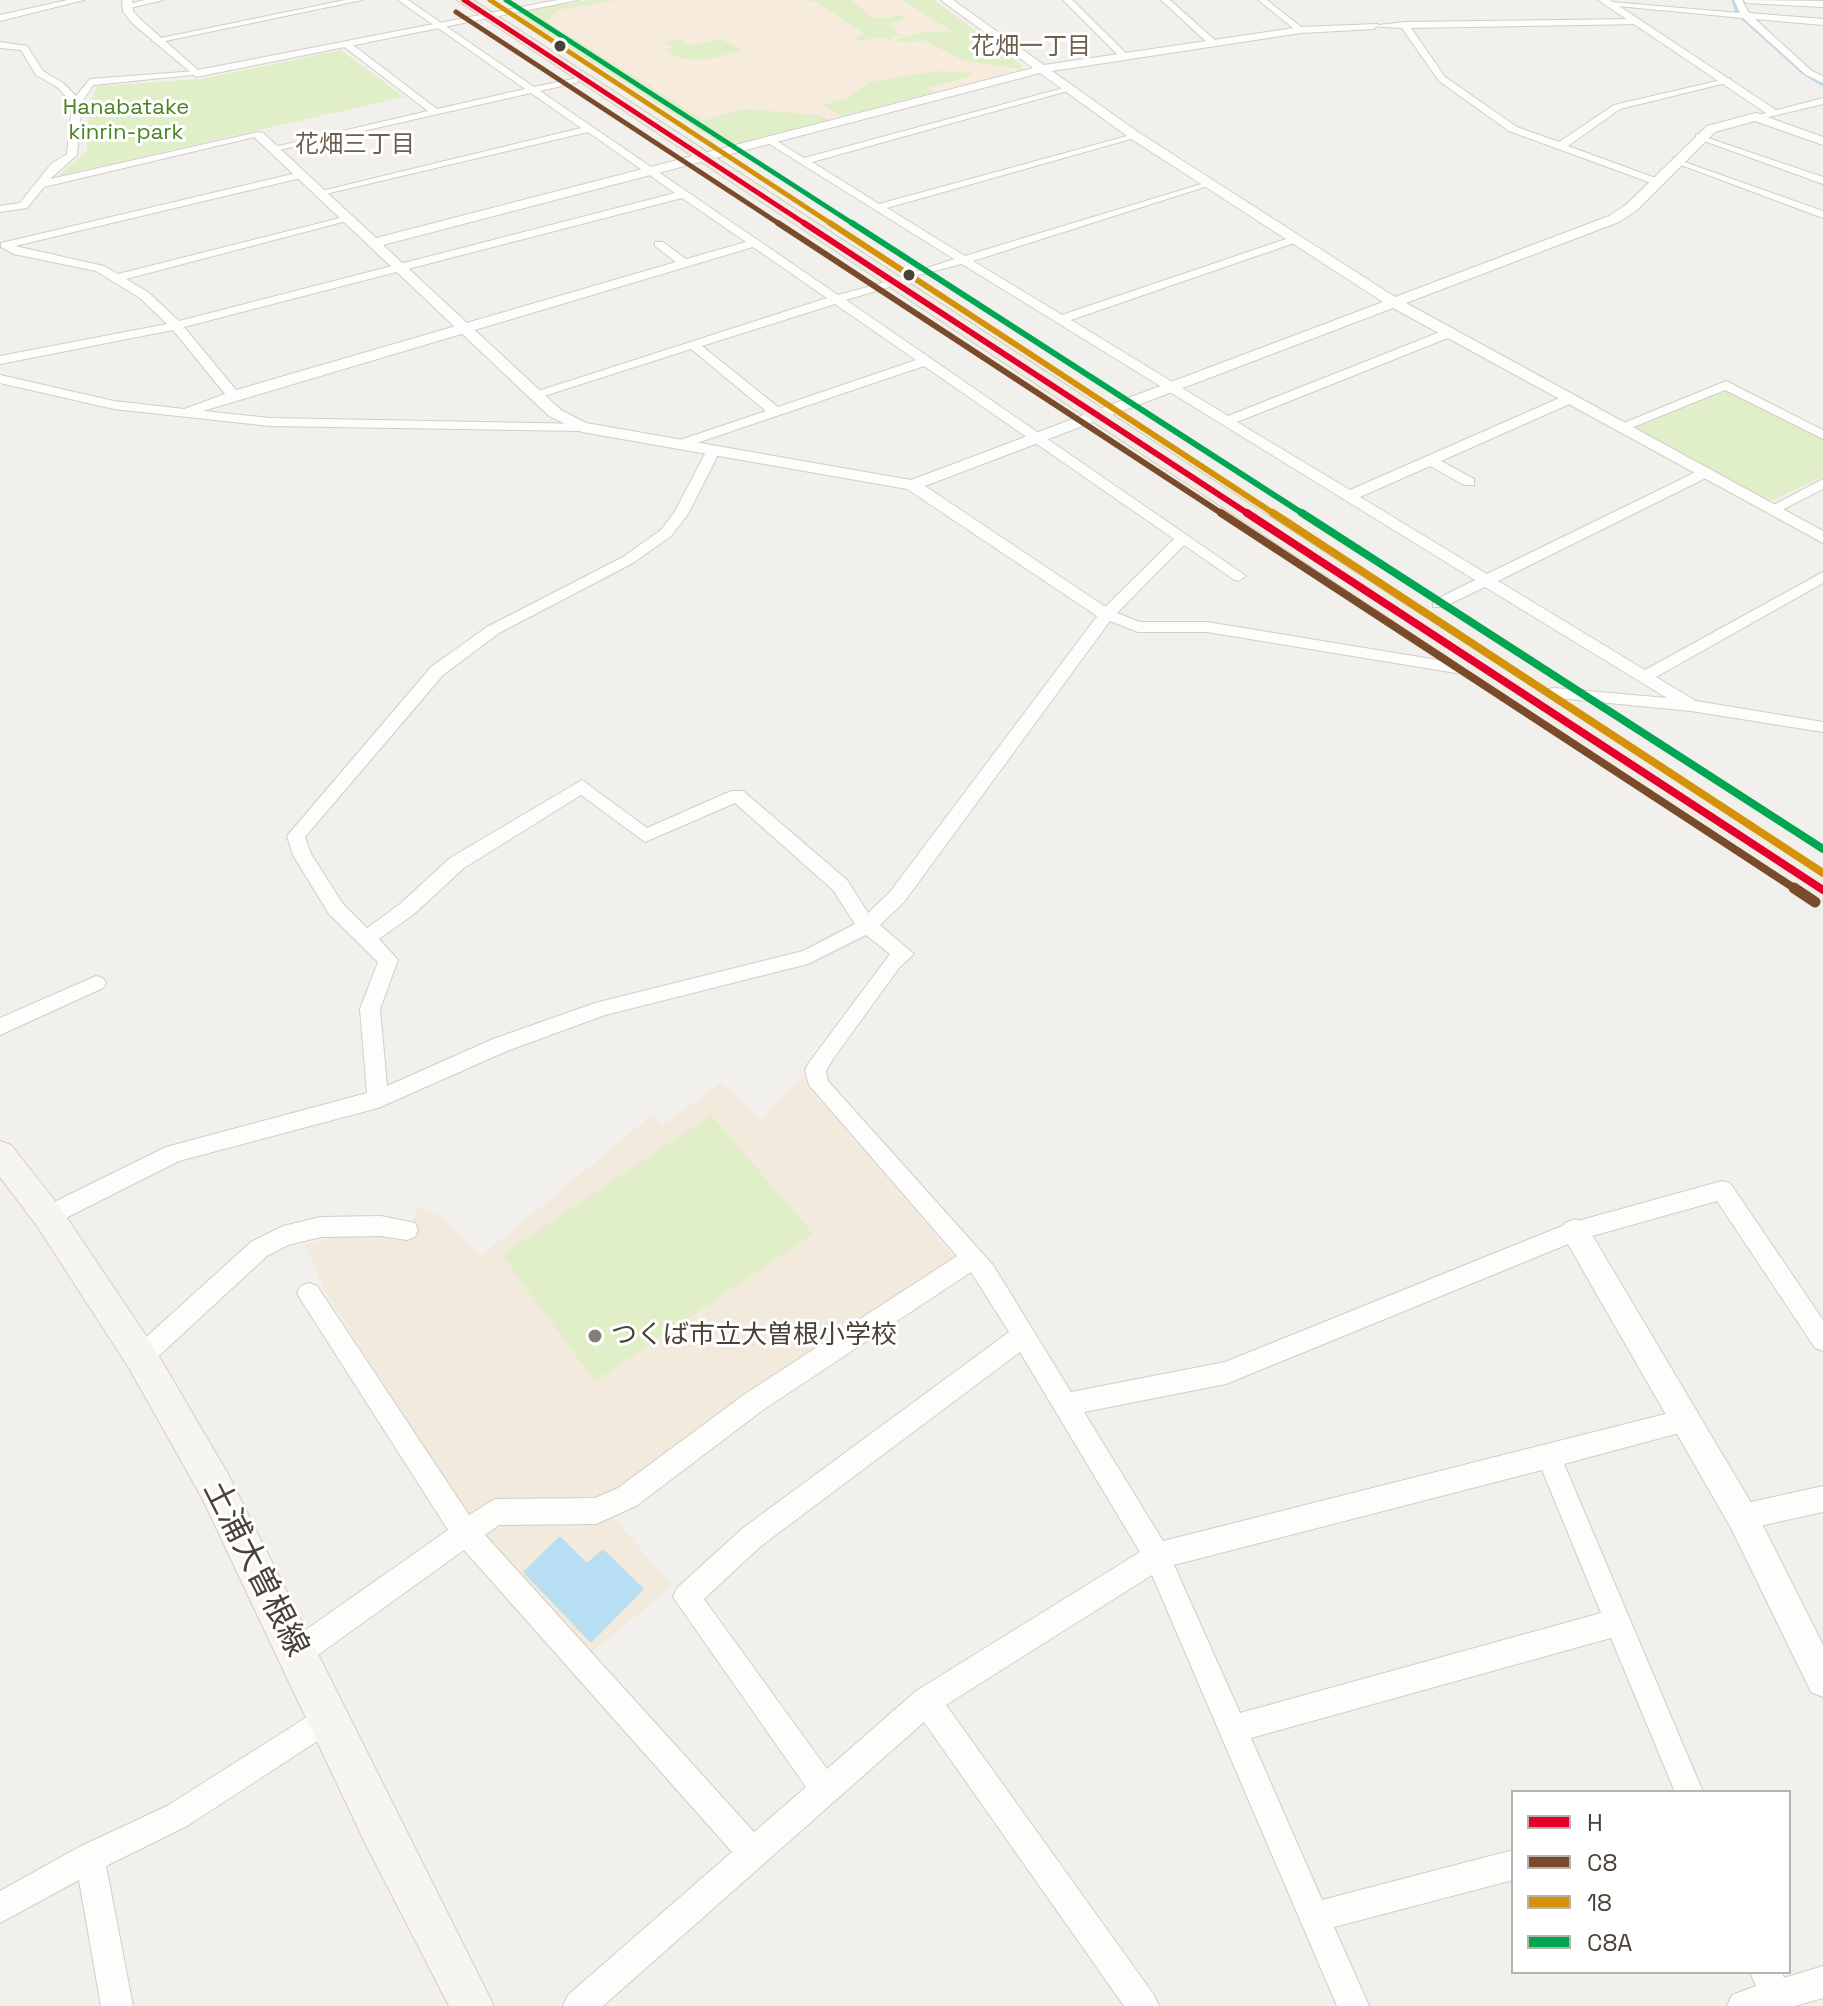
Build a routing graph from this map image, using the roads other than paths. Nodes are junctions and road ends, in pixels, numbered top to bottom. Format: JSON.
{"nodes":[{"id":1,"x":80,"y":0,"type":"edge"},
{"id":2,"x":159,"y":0,"type":"edge"},
{"id":3,"x":358,"y":0,"type":"edge"},
{"id":4,"x":402,"y":0,"type":"edge"},
{"id":5,"x":464,"y":0,"type":"edge"},
{"id":6,"x":573,"y":0,"type":"edge"},
{"id":7,"x":946,"y":0,"type":"edge"},
{"id":8,"x":1067,"y":0,"type":"edge"},
{"id":9,"x":1165,"y":0,"type":"edge"},
{"id":10,"x":1262,"y":0,"type":"edge"},
{"id":11,"x":1738,"y":0,"type":"edge"},
{"id":12,"x":1747,"y":0,"type":"edge"},
{"id":13,"x":1629,"y":2,"type":"edge"},
{"id":14,"x":127,"y":3,"type":"edge"},
{"id":15,"x":1607,"y":3,"type":"edge"},
{"id":16,"x":1823,"y":4,"type":"edge"},
{"id":17,"x":489,"y":9,"type":"edge"},
{"id":18,"x":1745,"y":15,"type":"junction"},
{"id":19,"x":0,"y":18,"type":"edge"},
{"id":20,"x":1637,"y":22,"type":"junction"},
{"id":21,"x":1823,"y":22,"type":"edge"},
{"id":22,"x":438,"y":25,"type":"junction"},
{"id":23,"x":1405,"y":25,"type":"junction"},
{"id":24,"x":1374,"y":26,"type":"joint"},
{"id":25,"x":1301,"y":30,"type":"junction"},
{"id":26,"x":156,"y":40,"type":"junction"},
{"id":27,"x":346,"y":44,"type":"junction"},
{"id":28,"x":1214,"y":44,"type":"junction"},
{"id":29,"x":0,"y":45,"type":"edge"},
{"id":30,"x":1125,"y":57,"type":"junction"},
{"id":31,"x":1041,"y":69,"type":"junction"},
{"id":32,"x":196,"y":74,"type":"junction"},
{"id":33,"x":575,"y":80,"type":"dead end"},
{"id":34,"x":1727,"y":80,"type":"junction"},
{"id":35,"x":1823,"y":80,"type":"edge"},
{"id":36,"x":1070,"y":89,"type":"junction"},
{"id":37,"x":533,"y":90,"type":"junction"},
{"id":38,"x":1823,"y":101,"type":"edge"},
{"id":39,"x":77,"y":102,"type":"junction"},
{"id":40,"x":435,"y":112,"type":"junction"},
{"id":41,"x":1773,"y":112,"type":"junction"},
{"id":42,"x":1756,"y":117,"type":"junction"},
{"id":43,"x":589,"y":129,"type":"junction"},
{"id":44,"x":258,"y":135,"type":"joint"},
{"id":45,"x":1134,"y":135,"type":"junction"},
{"id":46,"x":1700,"y":136,"type":"junction"},
{"id":47,"x":768,"y":140,"type":"junction"},
{"id":48,"x":1823,"y":141,"type":"edge"},
{"id":49,"x":1559,"y":147,"type":"junction"},
{"id":50,"x":274,"y":150,"type":"junction"},
{"id":51,"x":710,"y":155,"type":"junction"},
{"id":52,"x":1677,"y":160,"type":"junction"},
{"id":53,"x":804,"y":161,"type":"junction"},
{"id":54,"x":650,"y":171,"type":"junction"},
{"id":55,"x":301,"y":175,"type":"junction"},
{"id":56,"x":1823,"y":181,"type":"edge"},
{"id":57,"x":1657,"y":182,"type":"junction"},
{"id":58,"x":1207,"y":183,"type":"junction"},
{"id":59,"x":43,"y":184,"type":"junction"},
{"id":60,"x":321,"y":194,"type":"junction"},
{"id":61,"x":683,"y":194,"type":"junction"},
{"id":62,"x":879,"y":207,"type":"junction"},
{"id":63,"x":0,"y":209,"type":"edge"},
{"id":64,"x":1823,"y":215,"type":"edge"},
{"id":65,"x":348,"y":219,"type":"junction"},
{"id":66,"x":1296,"y":239,"type":"junction"},
{"id":67,"x":373,"y":243,"type":"junction"},
{"id":68,"x":755,"y":243,"type":"junction"},
{"id":69,"x":2,"y":244,"type":"edge"},
{"id":70,"x":659,"y":244,"type":"dead end"},
{"id":71,"x":965,"y":259,"type":"junction"},
{"id":72,"x":685,"y":264,"type":"junction"},
{"id":73,"x":402,"y":269,"type":"junction"},
{"id":74,"x":919,"y":274,"type":"dead end"},
{"id":75,"x":117,"y":278,"type":"junction"},
{"id":76,"x":885,"y":284,"type":"dead end"},
{"id":77,"x":836,"y":300,"type":"junction"},
{"id":78,"x":1393,"y":302,"type":"junction"},
{"id":79,"x":1063,"y":319,"type":"junction"},
{"id":80,"x":174,"y":323,"type":"junction"},
{"id":81,"x":465,"y":328,"type":"junction"},
{"id":82,"x":1449,"y":333,"type":"junction"},
{"id":83,"x":693,"y":345,"type":"junction"},
{"id":84,"x":0,"y":360,"type":"edge"},
{"id":85,"x":925,"y":361,"type":"junction"},
{"id":86,"x":0,"y":379,"type":"edge"},
{"id":87,"x":1170,"y":386,"type":"junction"},
{"id":88,"x":536,"y":394,"type":"junction"},
{"id":89,"x":233,"y":395,"type":"junction"},
{"id":90,"x":1569,"y":399,"type":"junction"},
{"id":91,"x":1104,"y":410,"type":"junction"},
{"id":92,"x":187,"y":412,"type":"junction"},
{"id":93,"x":776,"y":412,"type":"junction"},
{"id":94,"x":1227,"y":421,"type":"junction"},
{"id":95,"x":582,"y":427,"type":"junction"},
{"id":96,"x":1621,"y":427,"type":"junction"},
{"id":97,"x":1823,"y":435,"type":"edge"},
{"id":98,"x":1035,"y":437,"type":"junction"},
{"id":99,"x":682,"y":444,"type":"junction"},
{"id":100,"x":713,"y":451,"type":"junction"},
{"id":101,"x":1430,"y":460,"type":"junction"},
{"id":102,"x":1705,"y":473,"type":"junction"},
{"id":103,"x":1469,"y":482,"type":"dead end"},
{"id":104,"x":1823,"y":483,"type":"edge"},
{"id":105,"x":912,"y":485,"type":"junction"},
{"id":106,"x":1349,"y":496,"type":"junction"},
{"id":107,"x":1771,"y":510,"type":"junction"},
{"id":108,"x":1183,"y":538,"type":"junction"},
{"id":109,"x":1823,"y":538,"type":"edge"},
{"id":110,"x":1238,"y":576,"type":"dead end"},
{"id":111,"x":1823,"y":577,"type":"edge"},
{"id":112,"x":1487,"y":581,"type":"junction"},
{"id":113,"x":1438,"y":604,"type":"dead end"},
{"id":114,"x":1107,"y":614,"type":"junction"},
{"id":115,"x":1479,"y":665,"type":"junction"},
{"id":116,"x":1645,"y":677,"type":"junction"},
{"id":117,"x":1554,"y":693,"type":"junction"},
{"id":118,"x":1691,"y":706,"type":"junction"},
{"id":119,"x":1823,"y":727,"type":"edge"},
{"id":120,"x":1823,"y":866,"type":"edge"},
{"id":121,"x":1823,"y":890,"type":"edge"},
{"id":122,"x":867,"y":926,"type":"junction"},
{"id":123,"x":368,"y":937,"type":"junction"},
{"id":124,"x":96,"y":983,"type":"dead end"},
{"id":125,"x":0,"y":1027,"type":"edge"},
{"id":126,"x":378,"y":1099,"type":"junction"},
{"id":127,"x":0,"y":1154,"type":"edge"},
{"id":128,"x":48,"y":1216,"type":"junction"},
{"id":129,"x":407,"y":1230,"type":"dead end"},
{"id":130,"x":1575,"y":1231,"type":"junction"},
{"id":131,"x":972,"y":1259,"type":"junction"},
{"id":132,"x":309,"y":1293,"type":"dead end"},
{"id":133,"x":1025,"y":1334,"type":"junction"},
{"id":134,"x":1823,"y":1340,"type":"edge"},
{"id":135,"x":141,"y":1357,"type":"junction"},
{"id":136,"x":1066,"y":1404,"type":"junction"},
{"id":137,"x":1685,"y":1421,"type":"junction"},
{"id":138,"x":1549,"y":1457,"type":"junction"},
{"id":139,"x":1823,"y":1499,"type":"edge"},
{"id":140,"x":1742,"y":1517,"type":"junction"},
{"id":141,"x":465,"y":1532,"type":"junction"},
{"id":142,"x":1157,"y":1556,"type":"junction"},
{"id":143,"x":1618,"y":1622,"type":"junction"},
{"id":144,"x":297,"y":1653,"type":"junction"},
{"id":145,"x":1823,"y":1680,"type":"edge"},
{"id":146,"x":926,"y":1701,"type":"junction"},
{"id":147,"x":329,"y":1717,"type":"junction"},
{"id":148,"x":1232,"y":1729,"type":"junction"},
{"id":149,"x":825,"y":1790,"type":"junction"},
{"id":150,"x":1688,"y":1790,"type":"edge"},
{"id":151,"x":753,"y":1853,"type":"junction"},
{"id":152,"x":90,"y":1858,"type":"junction"},
{"id":153,"x":1511,"y":1866,"type":"edge"},
{"id":154,"x":0,"y":1908,"type":"edge"},
{"id":155,"x":1314,"y":1917,"type":"junction"},
{"id":156,"x":1823,"y":1982,"type":"edge"},
{"id":157,"x":1774,"y":1991,"type":"edge"},
{"id":158,"x":117,"y":2006,"type":"edge"},
{"id":159,"x":472,"y":2006,"type":"edge"},
{"id":160,"x":579,"y":2006,"type":"edge"},
{"id":161,"x":1143,"y":2006,"type":"edge"},
{"id":162,"x":1353,"y":2006,"type":"edge"},
{"id":163,"x":1743,"y":2006,"type":"edge"}],
"edges":[{"from":1,"to":19,"type":"street"},
{"from":2,"to":14,"type":"street"},
{"from":3,"to":26,"type":"street"},
{"from":4,"to":22,"type":"street"},
{"from":5,"to":17,"type":"main road"},
{"from":6,"to":17,"type":"street"},
{"from":7,"to":31,"type":"street"},
{"from":8,"to":30,"type":"street"},
{"from":9,"to":28,"type":"street"},
{"from":10,"to":25,"type":"street"},
{"from":11,"to":18,"type":"street"},
{"from":12,"to":16,"type":"street"},
{"from":13,"to":15,"type":"street"},
{"from":13,"to":18,"type":"street"},
{"from":14,"to":26,"type":"street"},
{"from":15,"to":20,"type":"street"},
{"from":17,"to":22,"type":"street"},
{"from":17,"to":51,"type":"main road"},
{"from":18,"to":21,"type":"street"},
{"from":18,"to":35,"type":"street"},
{"from":20,"to":23,"type":"street"},
{"from":20,"to":34,"type":"street"},
{"from":22,"to":27,"type":"street"},
{"from":22,"to":37,"type":"street"},
{"from":23,"to":24,"type":"street"},
{"from":23,"to":49,"type":"street"},
{"from":24,"to":25,"type":"street"},
{"from":25,"to":28,"type":"street"},
{"from":26,"to":32,"type":"street"},
{"from":27,"to":32,"type":"street"},
{"from":27,"to":40,"type":"street"},
{"from":28,"to":30,"type":"street"},
{"from":29,"to":39,"type":"street"},
{"from":30,"to":31,"type":"street"},
{"from":31,"to":36,"type":"street"},
{"from":31,"to":47,"type":"street"},
{"from":32,"to":39,"type":"street"},
{"from":33,"to":37,"type":"street"},
{"from":34,"to":41,"type":"street"},
{"from":34,"to":49,"type":"street"},
{"from":36,"to":45,"type":"street"},
{"from":36,"to":53,"type":"street"},
{"from":37,"to":40,"type":"street"},
{"from":37,"to":43,"type":"street"},
{"from":38,"to":41,"type":"street"},
{"from":39,"to":59,"type":"street"},
{"from":40,"to":50,"type":"street"},
{"from":41,"to":42,"type":"street"},
{"from":42,"to":46,"type":"street"},
{"from":42,"to":48,"type":"street"},
{"from":43,"to":54,"type":"street"},
{"from":43,"to":60,"type":"street"},
{"from":44,"to":50,"type":"street"},
{"from":44,"to":59,"type":"street"},
{"from":45,"to":58,"type":"street"},
{"from":45,"to":62,"type":"street"},
{"from":46,"to":52,"type":"street"},
{"from":46,"to":56,"type":"street"},
{"from":47,"to":51,"type":"street"},
{"from":47,"to":53,"type":"street"},
{"from":49,"to":57,"type":"street"},
{"from":50,"to":55,"type":"street"},
{"from":51,"to":54,"type":"street"},
{"from":51,"to":91,"type":"main road"},
{"from":52,"to":57,"type":"street"},
{"from":52,"to":64,"type":"street"},
{"from":53,"to":62,"type":"street"},
{"from":54,"to":61,"type":"street"},
{"from":54,"to":67,"type":"street"},
{"from":55,"to":60,"type":"street"},
{"from":55,"to":69,"type":"street"},
{"from":57,"to":78,"type":"street"},
{"from":58,"to":66,"type":"street"},
{"from":58,"to":71,"type":"street"},
{"from":59,"to":63,"type":"street"},
{"from":60,"to":65,"type":"street"},
{"from":61,"to":68,"type":"street"},
{"from":61,"to":73,"type":"street"},
{"from":62,"to":71,"type":"street"},
{"from":65,"to":67,"type":"street"},
{"from":65,"to":75,"type":"street"},
{"from":66,"to":78,"type":"street"},
{"from":66,"to":79,"type":"street"},
{"from":67,"to":73,"type":"street"},
{"from":68,"to":72,"type":"street"},
{"from":68,"to":77,"type":"street"},
{"from":69,"to":75,"type":"street"},
{"from":70,"to":72,"type":"street"},
{"from":71,"to":74,"type":"street"},
{"from":71,"to":79,"type":"street"},
{"from":72,"to":81,"type":"street"},
{"from":73,"to":80,"type":"street"},
{"from":73,"to":81,"type":"street"},
{"from":75,"to":80,"type":"street"},
{"from":76,"to":77,"type":"street"},
{"from":77,"to":83,"type":"street"},
{"from":77,"to":85,"type":"street"},
{"from":78,"to":82,"type":"street"},
{"from":78,"to":87,"type":"street"},
{"from":79,"to":87,"type":"street"},
{"from":80,"to":84,"type":"street"},
{"from":80,"to":89,"type":"street"},
{"from":81,"to":88,"type":"street"},
{"from":81,"to":89,"type":"street"},
{"from":82,"to":90,"type":"street"},
{"from":82,"to":94,"type":"street"},
{"from":83,"to":88,"type":"street"},
{"from":83,"to":93,"type":"street"},
{"from":85,"to":93,"type":"street"},
{"from":85,"to":98,"type":"street"},
{"from":86,"to":92,"type":"street"},
{"from":87,"to":91,"type":"street"},
{"from":87,"to":94,"type":"street"},
{"from":88,"to":95,"type":"street"},
{"from":89,"to":92,"type":"street"},
{"from":90,"to":96,"type":"street"},
{"from":90,"to":101,"type":"street"},
{"from":91,"to":98,"type":"street"},
{"from":91,"to":115,"type":"main road"},
{"from":91,"to":117,"type":"main road"},
{"from":92,"to":95,"type":"street"},
{"from":93,"to":99,"type":"street"},
{"from":94,"to":106,"type":"street"},
{"from":95,"to":99,"type":"street"},
{"from":96,"to":97,"type":"street"},
{"from":96,"to":102,"type":"street"},
{"from":98,"to":105,"type":"street"},
{"from":98,"to":108,"type":"street"},
{"from":99,"to":100,"type":"street"},
{"from":100,"to":105,"type":"street"},
{"from":100,"to":123,"type":"street"},
{"from":101,"to":103,"type":"street"},
{"from":101,"to":106,"type":"street"},
{"from":102,"to":107,"type":"street"},
{"from":102,"to":112,"type":"street"},
{"from":104,"to":107,"type":"street"},
{"from":105,"to":114,"type":"street"},
{"from":106,"to":112,"type":"street"},
{"from":107,"to":109,"type":"street"},
{"from":108,"to":110,"type":"street"},
{"from":108,"to":114,"type":"street"},
{"from":111,"to":116,"type":"street"},
{"from":112,"to":113,"type":"street"},
{"from":112,"to":116,"type":"street"},
{"from":114,"to":115,"type":"street"},
{"from":114,"to":122,"type":"street"},
{"from":115,"to":121,"type":"main road"},
{"from":116,"to":118,"type":"street"},
{"from":117,"to":118,"type":"street"},
{"from":117,"to":120,"type":"main road"},
{"from":118,"to":119,"type":"street"},
{"from":122,"to":123,"type":"street"},
{"from":122,"to":126,"type":"street"},
{"from":122,"to":131,"type":"street"},
{"from":123,"to":126,"type":"street"},
{"from":124,"to":125,"type":"street"},
{"from":126,"to":128,"type":"street"},
{"from":127,"to":128,"type":"main road","name":"土浦大曽根線"},
{"from":128,"to":135,"type":"main road","name":"土浦大曽根線"},
{"from":129,"to":135,"type":"street"},
{"from":130,"to":134,"type":"street"},
{"from":130,"to":136,"type":"street"},
{"from":130,"to":137,"type":"street"},
{"from":131,"to":133,"type":"street"},
{"from":131,"to":141,"type":"street"},
{"from":132,"to":141,"type":"street"},
{"from":133,"to":136,"type":"street"},
{"from":133,"to":149,"type":"street"},
{"from":135,"to":144,"type":"main road","name":"土浦大曽根線"},
{"from":136,"to":142,"type":"street"},
{"from":137,"to":138,"type":"street"},
{"from":137,"to":140,"type":"street"},
{"from":138,"to":142,"type":"street"},
{"from":138,"to":143,"type":"street"},
{"from":139,"to":140,"type":"street"},
{"from":140,"to":145,"type":"street"},
{"from":141,"to":144,"type":"street"},
{"from":141,"to":151,"type":"street"},
{"from":142,"to":146,"type":"street"},
{"from":142,"to":148,"type":"street"},
{"from":143,"to":148,"type":"street"},
{"from":143,"to":150,"type":"street"},
{"from":144,"to":147,"type":"main road","name":"土浦大曽根線"},
{"from":146,"to":149,"type":"street"},
{"from":146,"to":161,"type":"street"},
{"from":147,"to":152,"type":"street"},
{"from":147,"to":159,"type":"main road","name":"土浦大曽根線"},
{"from":148,"to":155,"type":"street"},
{"from":149,"to":151,"type":"street"},
{"from":151,"to":160,"type":"street"},
{"from":152,"to":154,"type":"street"},
{"from":152,"to":158,"type":"street"},
{"from":153,"to":155,"type":"street"},
{"from":155,"to":162,"type":"street"},
{"from":156,"to":157,"type":"street"},
{"from":157,"to":163,"type":"street"}]}
